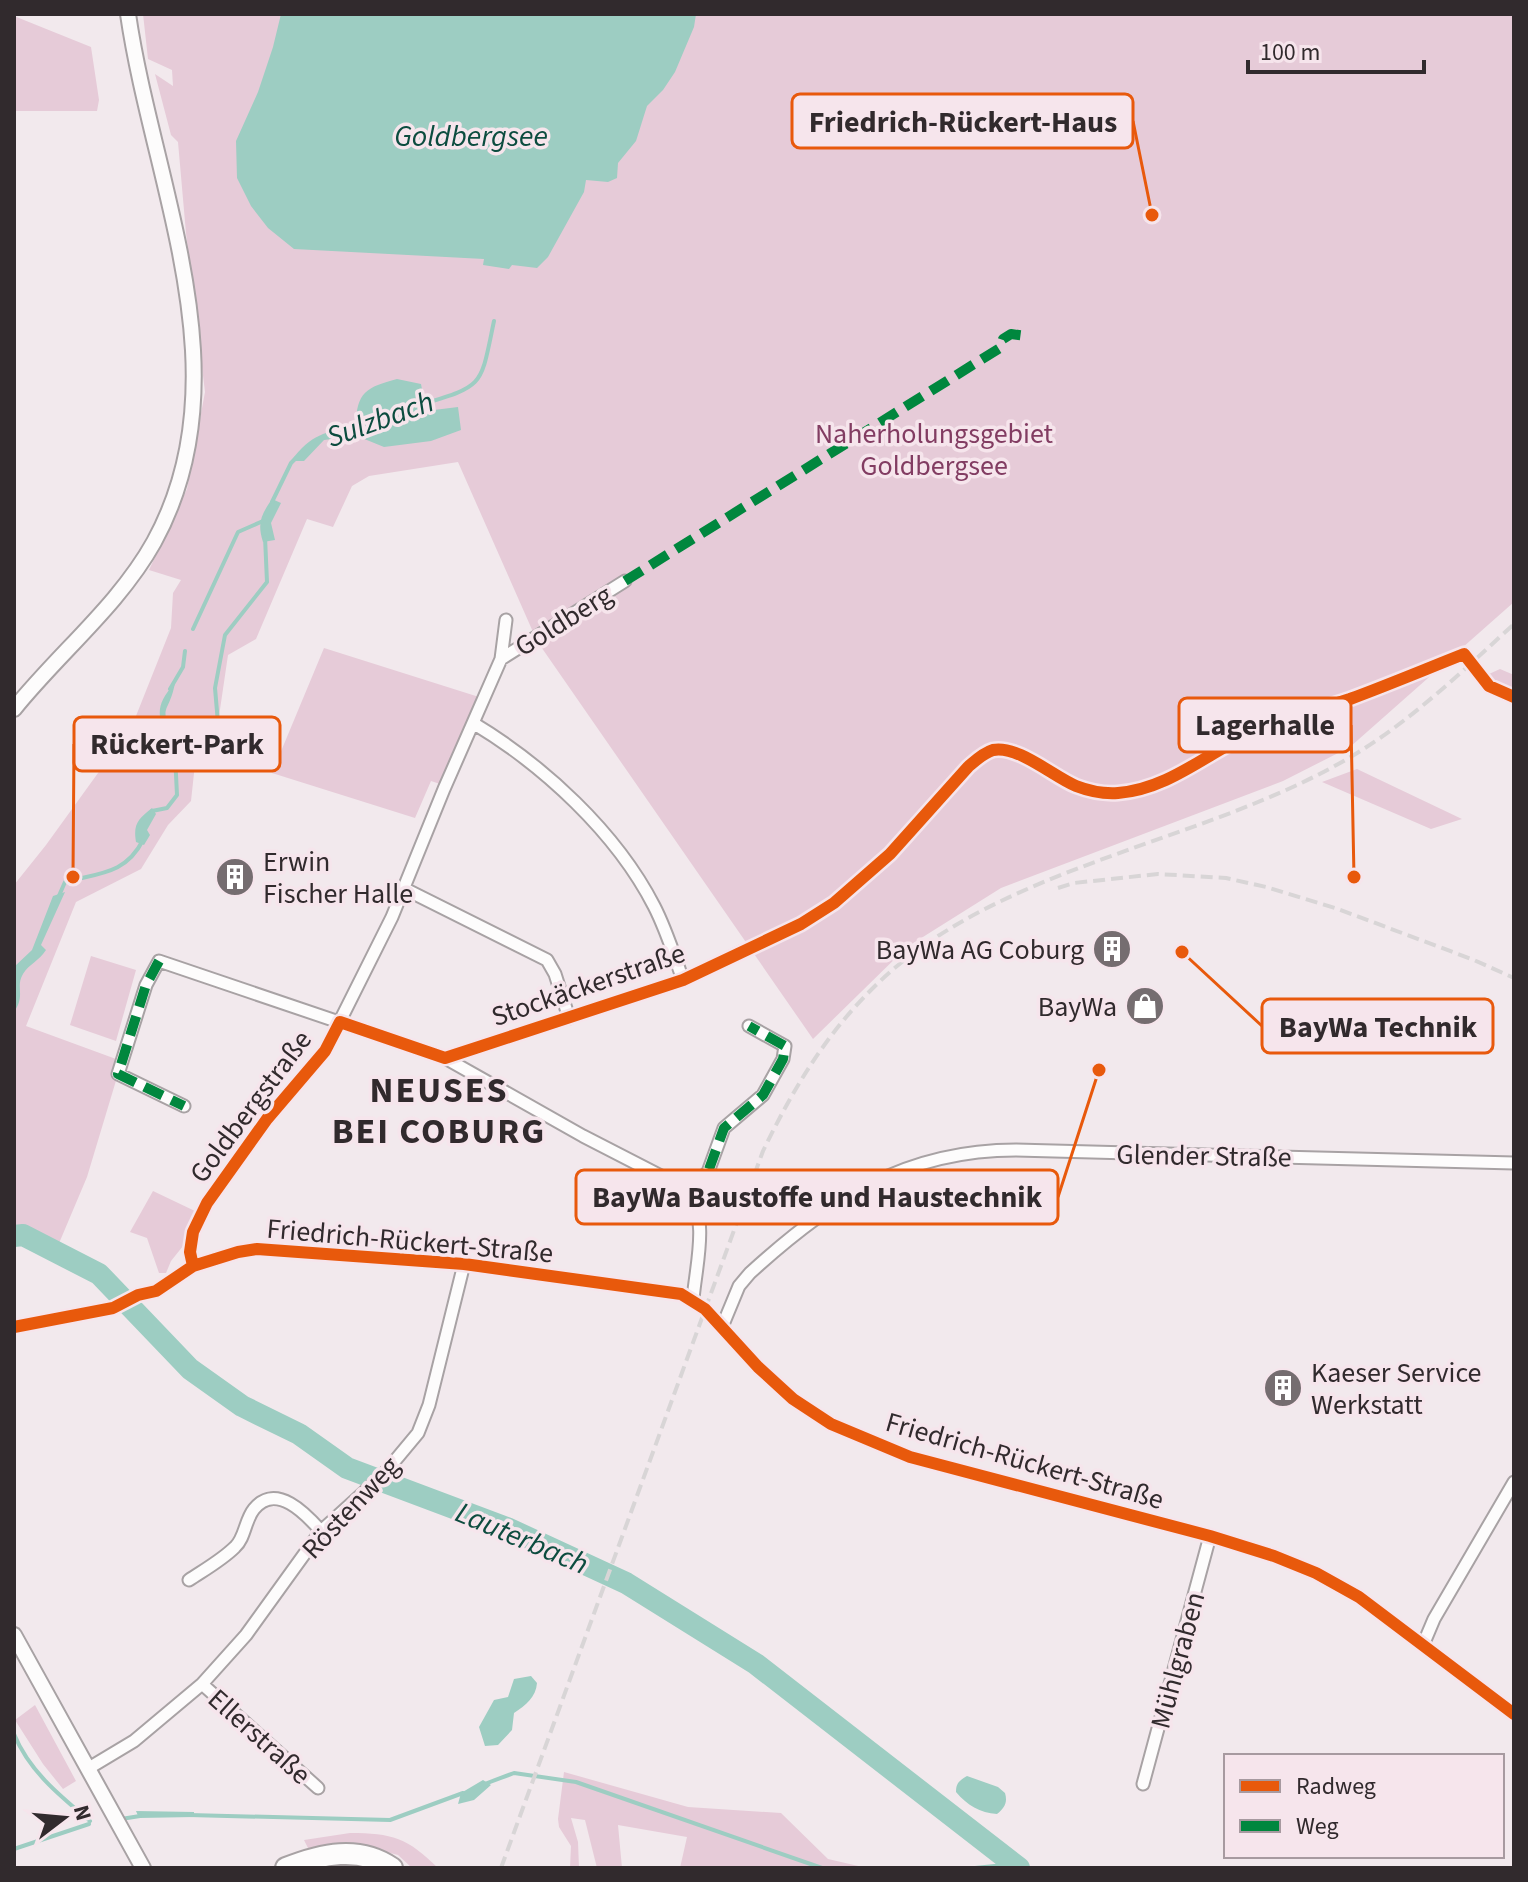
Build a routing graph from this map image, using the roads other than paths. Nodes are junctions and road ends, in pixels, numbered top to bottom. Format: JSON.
{"nodes":[{"id":1,"x":128,"y":14,"type":"edge"},
{"id":2,"x":625,"y":581,"type":"dead end"},
{"id":3,"x":506,"y":620,"type":"dead end"},
{"id":4,"x":501,"y":659,"type":"junction"},
{"id":5,"x":14,"y":709,"type":"edge"},
{"id":6,"x":473,"y":723,"type":"junction"},
{"id":7,"x":405,"y":889,"type":"junction"},
{"id":8,"x":743,"y":951,"type":"dead end"},
{"id":9,"x":683,"y":980,"type":"junction"},
{"id":10,"x":569,"y":1018,"type":"junction"},
{"id":11,"x":340,"y":1022,"type":"junction"},
{"id":12,"x":749,"y":1026,"type":"dead end"},
{"id":13,"x":445,"y":1058,"type":"junction"},
{"id":14,"x":184,"y":1106,"type":"dead end"},
{"id":15,"x":1514,"y":1163,"type":"edge"},
{"id":16,"x":688,"y":1190,"type":"junction"},
{"id":17,"x":464,"y":1264,"type":"junction"},
{"id":18,"x":193,"y":1266,"type":"junction"},
{"id":19,"x":693,"y":1299,"type":"junction"},
{"id":20,"x":14,"y":1327,"type":"edge"},
{"id":21,"x":722,"y":1327,"type":"junction"},
{"id":22,"x":1514,"y":1482,"type":"edge"},
{"id":23,"x":321,"y":1531,"type":"junction"},
{"id":24,"x":1210,"y":1536,"type":"junction"},
{"id":25,"x":189,"y":1580,"type":"dead end"},
{"id":26,"x":14,"y":1635,"type":"edge"},
{"id":27,"x":1423,"y":1645,"type":"junction"},
{"id":28,"x":202,"y":1684,"type":"junction"},
{"id":29,"x":1514,"y":1714,"type":"edge"},
{"id":30,"x":89,"y":1768,"type":"junction"},
{"id":31,"x":1143,"y":1784,"type":"dead end"},
{"id":32,"x":318,"y":1788,"type":"dead end"},
{"id":33,"x":143,"y":1868,"type":"edge"},
{"id":34,"x":286,"y":1868,"type":"edge"},
{"id":35,"x":392,"y":1868,"type":"edge"}],
"edges":[{"from":1,"to":5,"type":"street"},
{"from":2,"to":4,"type":"street","name":"Goldberg"},
{"from":3,"to":4,"type":"street","name":"Goldbergstraße"},
{"from":4,"to":6,"type":"street","name":"Goldbergstraße"},
{"from":6,"to":7,"type":"street","name":"Goldbergstraße"},
{"from":6,"to":9,"type":"street"},
{"from":7,"to":10,"type":"street"},
{"from":7,"to":11,"type":"street","name":"Goldbergstraße"},
{"from":8,"to":9,"type":"street","name":"Stockäckerstraße"},
{"from":9,"to":10,"type":"street","name":"Stockäckerstraße"},
{"from":10,"to":13,"type":"street","name":"Stockäckerstraße"},
{"from":11,"to":13,"type":"street"},
{"from":11,"to":14,"type":"street"},
{"from":11,"to":18,"type":"street","name":"Goldbergstraße"},
{"from":12,"to":16,"type":"street"},
{"from":13,"to":16,"type":"street"},
{"from":15,"to":21,"type":"street","name":"Glender Straße"},
{"from":16,"to":19,"type":"street"},
{"from":17,"to":18,"type":"street","name":"Friedrich-Rückert-Straße"},
{"from":17,"to":19,"type":"street","name":"Friedrich-Rückert-Straße"},
{"from":17,"to":23,"type":"street","name":"Röstenweg"},
{"from":18,"to":20,"type":"street","name":"Friedrich-Rückert-Straße"},
{"from":19,"to":21,"type":"street","name":"Friedrich-Rückert-Straße"},
{"from":21,"to":24,"type":"street","name":"Friedrich-Rückert-Straße"},
{"from":22,"to":27,"type":"street"},
{"from":23,"to":25,"type":"street"},
{"from":23,"to":28,"type":"street","name":"Röstenweg"},
{"from":24,"to":27,"type":"street","name":"Friedrich-Rückert-Straße"},
{"from":24,"to":31,"type":"street","name":"Mühlgraben"},
{"from":26,"to":30,"type":"street"},
{"from":27,"to":29,"type":"street","name":"Friedrich-Rückert-Straße"},
{"from":28,"to":30,"type":"street","name":"Röstenweg"},
{"from":28,"to":32,"type":"street","name":"Ellerstraße"},
{"from":30,"to":33,"type":"street"},
{"from":34,"to":35,"type":"highway"}]}
